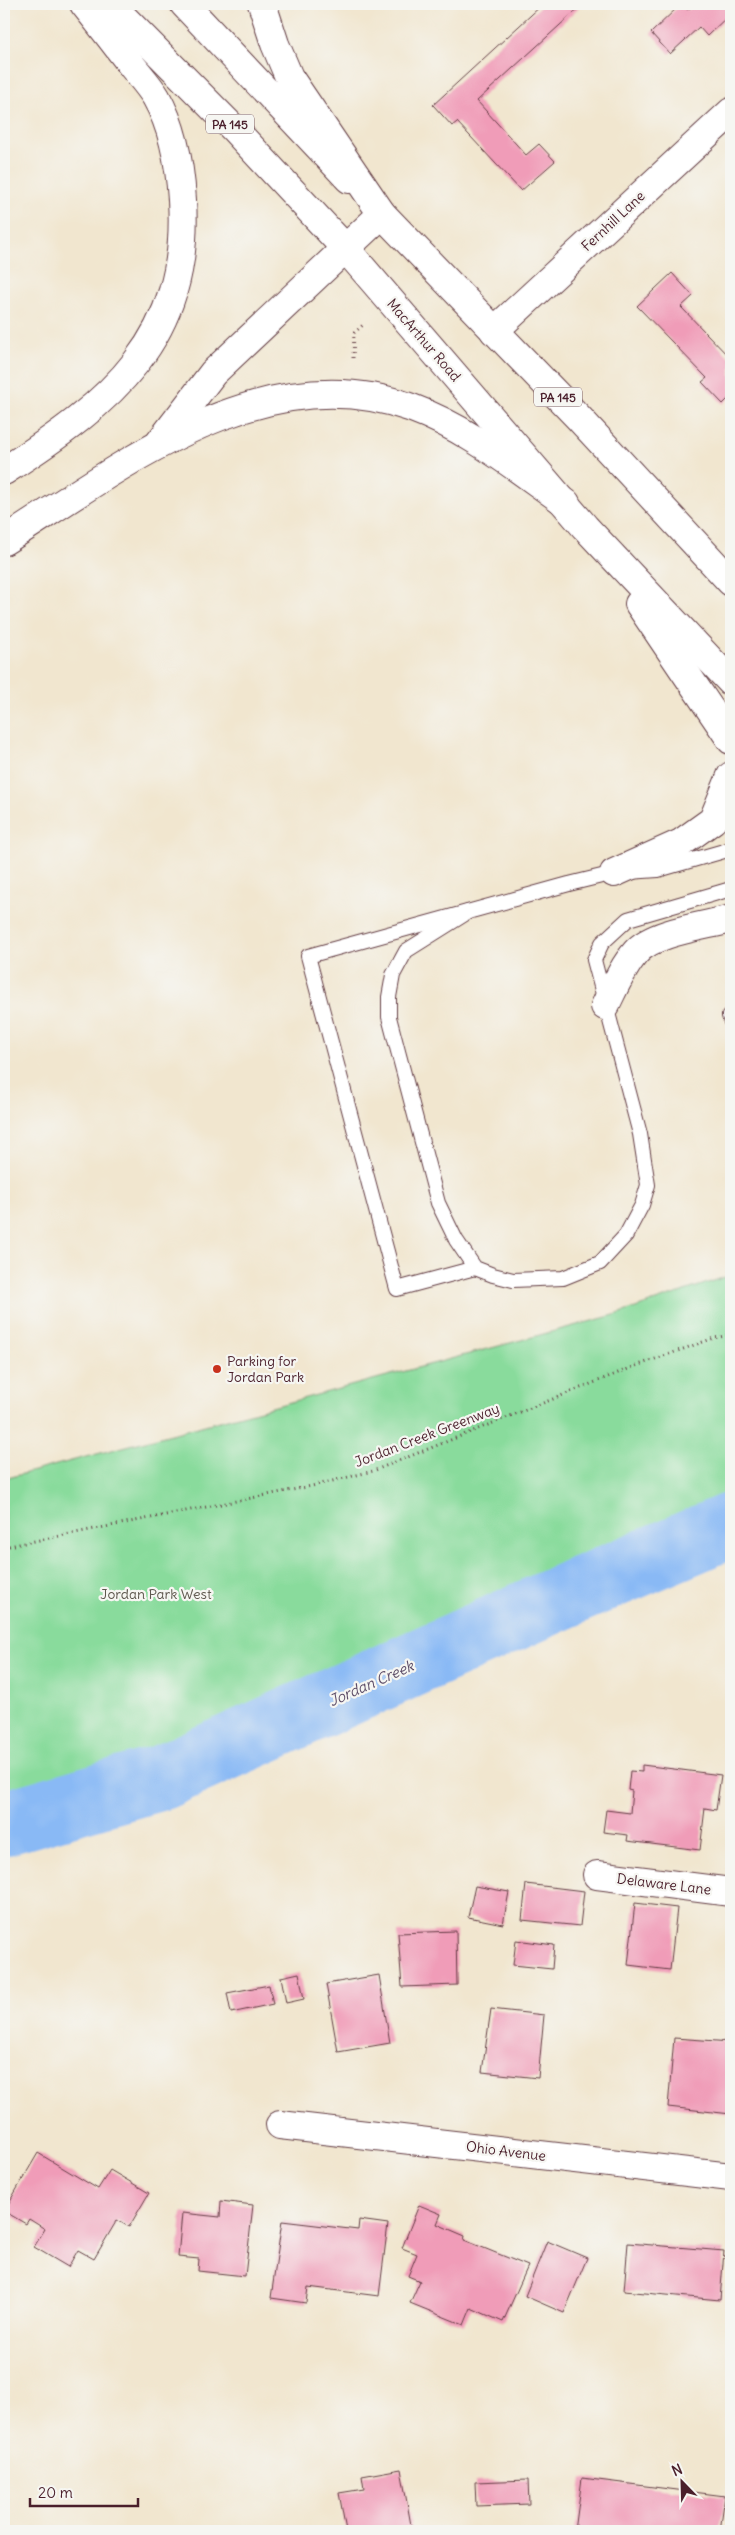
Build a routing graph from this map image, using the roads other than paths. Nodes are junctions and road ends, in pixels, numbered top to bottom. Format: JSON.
{"nodes":[{"id":1,"x":84,"y":4,"type":"edge"},
{"id":2,"x":110,"y":4,"type":"edge"},
{"id":3,"x":184,"y":4,"type":"edge"},
{"id":4,"x":262,"y":4,"type":"edge"},
{"id":5,"x":731,"y":112,"type":"edge"},
{"id":6,"x":382,"y":214,"type":"junction"},
{"id":7,"x":346,"y":249,"type":"junction"},
{"id":8,"x":494,"y":331,"type":"junction"},
{"id":9,"x":158,"y":444,"type":"junction"},
{"id":10,"x":4,"y":471,"type":"edge"},
{"id":11,"x":566,"y":504,"type":"junction"},
{"id":12,"x":585,"y":527,"type":"junction"},
{"id":13,"x":4,"y":541,"type":"edge"},
{"id":14,"x":731,"y":582,"type":"edge"},
{"id":15,"x":731,"y":682,"type":"edge"},
{"id":16,"x":731,"y":740,"type":"edge"},
{"id":17,"x":731,"y":776,"type":"edge"},
{"id":18,"x":731,"y":849,"type":"edge"},
{"id":19,"x":614,"y":873,"type":"junction"},
{"id":20,"x":731,"y":889,"type":"edge"},
{"id":21,"x":468,"y":912,"type":"junction"},
{"id":22,"x":731,"y":919,"type":"edge"},
{"id":23,"x":605,"y":1006,"type":"junction"},
{"id":24,"x":475,"y":1268,"type":"junction"},
{"id":25,"x":597,"y":1875,"type":"dead end"},
{"id":26,"x":731,"y":1892,"type":"edge"},
{"id":27,"x":280,"y":2125,"type":"dead end"},
{"id":28,"x":731,"y":2177,"type":"edge"}],
"edges":[{"from":1,"to":10,"type":"main road"},
{"from":2,"to":7,"type":"main road","name":"MacArthur Road","number":"PA 145"},
{"from":3,"to":6,"type":"main road","number":"PA 145"},
{"from":4,"to":6,"type":"main road"},
{"from":5,"to":8,"type":"main road","name":"Fernhill Lane"},
{"from":6,"to":7,"type":"main road"},
{"from":6,"to":8,"type":"main road","number":"PA 145"},
{"from":7,"to":9,"type":"main road"},
{"from":7,"to":11,"type":"main road","name":"MacArthur Road","number":"PA 145"},
{"from":8,"to":14,"type":"main road","number":"PA 145"},
{"from":9,"to":11,"type":"main road"},
{"from":9,"to":13,"type":"main road"},
{"from":11,"to":12,"type":"main road","name":"MacArthur Road","number":"PA 145"},
{"from":12,"to":15,"type":"main road","name":"MacArthur Road","number":"PA 145"},
{"from":12,"to":16,"type":"main road"},
{"from":17,"to":19,"type":"main road"},
{"from":18,"to":19,"type":"lane"},
{"from":19,"to":21,"type":"lane"},
{"from":20,"to":23,"type":"lane"},
{"from":21,"to":24,"type":"lane"},
{"from":21,"to":24,"type":"lane"},
{"from":22,"to":23,"type":"main road"},
{"from":23,"to":24,"type":"lane"},
{"from":25,"to":26,"type":"main road","name":"Delaware Lane"},
{"from":27,"to":28,"type":"main road","name":"Ohio Avenue"}]}
